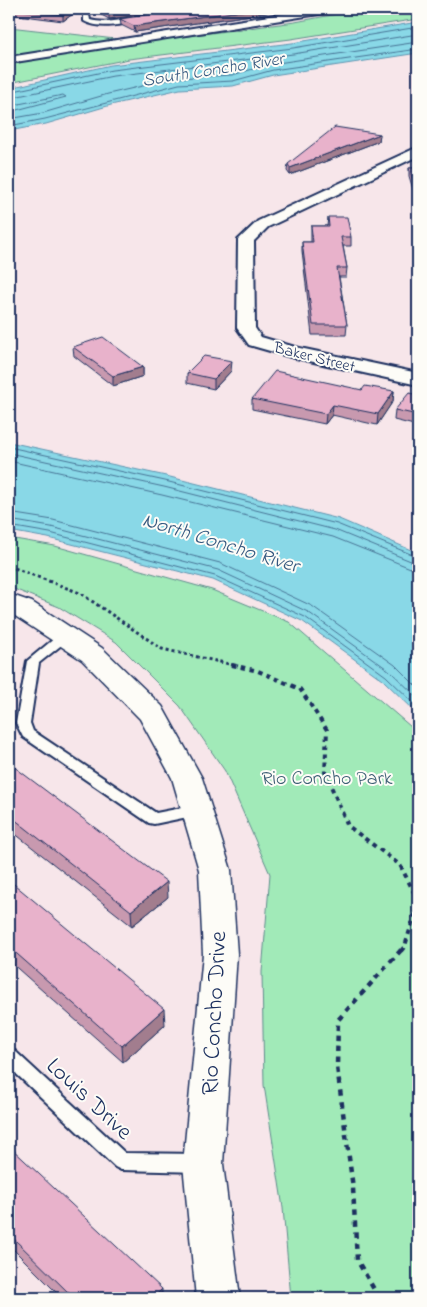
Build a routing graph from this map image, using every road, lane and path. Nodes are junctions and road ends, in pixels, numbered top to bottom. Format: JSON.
{"nodes":[{"id":1,"x":86,"y":9,"type":"edge"},
{"id":2,"x":331,"y":9,"type":"edge"},
{"id":3,"x":139,"y":18,"type":"edge"},
{"id":4,"x":9,"y":60,"type":"edge"},
{"id":5,"x":418,"y":151,"type":"edge"},
{"id":6,"x":418,"y":380,"type":"edge"},
{"id":7,"x":9,"y":566,"type":"edge"},
{"id":8,"x":9,"y":602,"type":"edge"},
{"id":9,"x":65,"y":636,"type":"junction"},
{"id":10,"x":197,"y":810,"type":"junction"},
{"id":11,"x":418,"y":900,"type":"edge"},
{"id":12,"x":418,"y":904,"type":"edge"},
{"id":13,"x":9,"y":1056,"type":"edge"},
{"id":14,"x":203,"y":1164,"type":"junction"},
{"id":15,"x":218,"y":1298,"type":"edge"},
{"id":16,"x":379,"y":1298,"type":"edge"}],
"edges":[{"from":1,"to":3,"type":"lane"},
{"from":2,"to":4,"type":"street"},
{"from":5,"to":6,"type":"street","name":"Baker Street"},
{"from":7,"to":11,"type":"path"},
{"from":8,"to":9,"type":"street","name":"Rio Concho Drive"},
{"from":9,"to":10,"type":"street","name":"Rio Concho Drive"},
{"from":9,"to":10,"type":"lane"},
{"from":10,"to":14,"type":"street","name":"Rio Concho Drive"},
{"from":12,"to":16,"type":"path"},
{"from":13,"to":14,"type":"lane","name":"Louis Drive"},
{"from":14,"to":15,"type":"street","name":"Rio Concho Drive"}]}
